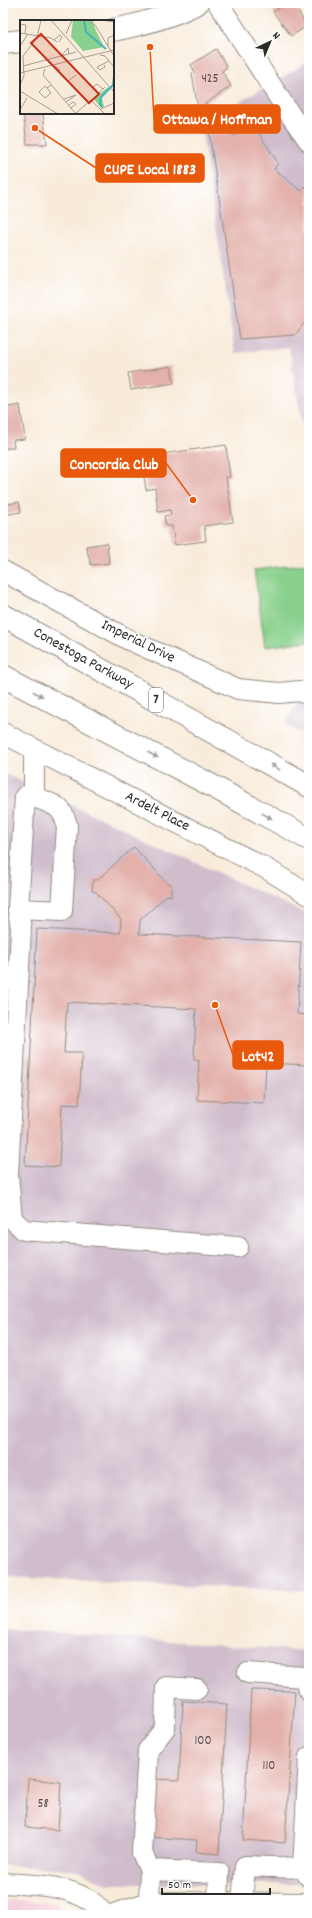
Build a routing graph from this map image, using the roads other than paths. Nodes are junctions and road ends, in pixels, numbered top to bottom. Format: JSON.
{"nodes":[{"id":1,"x":197,"y":3,"type":"edge"},
{"id":2,"x":218,"y":3,"type":"edge"},
{"id":3,"x":114,"y":30,"type":"edge"},
{"id":4,"x":20,"y":41,"type":"edge"},
{"id":5,"x":3,"y":43,"type":"edge"},
{"id":6,"x":309,"y":141,"type":"edge"},
{"id":7,"x":3,"y":571,"type":"edge"},
{"id":8,"x":3,"y":615,"type":"edge"},
{"id":9,"x":3,"y":676,"type":"edge"},
{"id":10,"x":309,"y":694,"type":"edge"},
{"id":11,"x":3,"y":733,"type":"edge"},
{"id":12,"x":34,"y":749,"type":"junction"},
{"id":13,"x":309,"y":786,"type":"edge"},
{"id":14,"x":34,"y":797,"type":"junction"},
{"id":15,"x":309,"y":839,"type":"edge"},
{"id":16,"x":309,"y":895,"type":"edge"},
{"id":17,"x":18,"y":909,"type":"junction"},
{"id":18,"x":238,"y":1247,"type":"dead end"},
{"id":19,"x":248,"y":1673,"type":"dead end"},
{"id":20,"x":197,"y":1689,"type":"dead end"},
{"id":21,"x":309,"y":1691,"type":"edge"},
{"id":22,"x":309,"y":1757,"type":"edge"},
{"id":23,"x":150,"y":1870,"type":"junction"},
{"id":24,"x":306,"y":1872,"type":"edge"},
{"id":25,"x":3,"y":1883,"type":"edge"},
{"id":26,"x":149,"y":1902,"type":"junction"},
{"id":27,"x":218,"y":1903,"type":"junction"},
{"id":28,"x":242,"y":1903,"type":"junction"},
{"id":29,"x":309,"y":1903,"type":"edge"},
{"id":30,"x":105,"y":1915,"type":"edge"},
{"id":31,"x":111,"y":1915,"type":"edge"}],
"edges":[{"from":1,"to":3,"type":"main road"},
{"from":2,"to":6,"type":"street"},
{"from":4,"to":5,"type":"main road"},
{"from":7,"to":10,"type":"street","name":"Imperial Drive"},
{"from":13,"to":8,"type":"main road","name":"Conestoga Parkway","number":"7","one_way":true},
{"from":9,"to":15,"type":"main road","one_way":true},
{"from":11,"to":12,"type":"street","name":"Ardelt Place"},
{"from":12,"to":14,"type":"street"},
{"from":12,"to":16,"type":"street","name":"Ardelt Place"},
{"from":14,"to":17,"type":"street"},
{"from":14,"to":17,"type":"street"},
{"from":17,"to":18,"type":"street"},
{"from":19,"to":21,"type":"street"},
{"from":20,"to":23,"type":"street"},
{"from":22,"to":24,"type":"street"},
{"from":23,"to":26,"type":"street"},
{"from":23,"to":27,"type":"street"},
{"from":24,"to":28,"type":"street"},
{"from":25,"to":30,"type":"street"},
{"from":26,"to":27,"type":"street"},
{"from":26,"to":31,"type":"street"},
{"from":27,"to":28,"type":"street"},
{"from":28,"to":29,"type":"street"}]}
